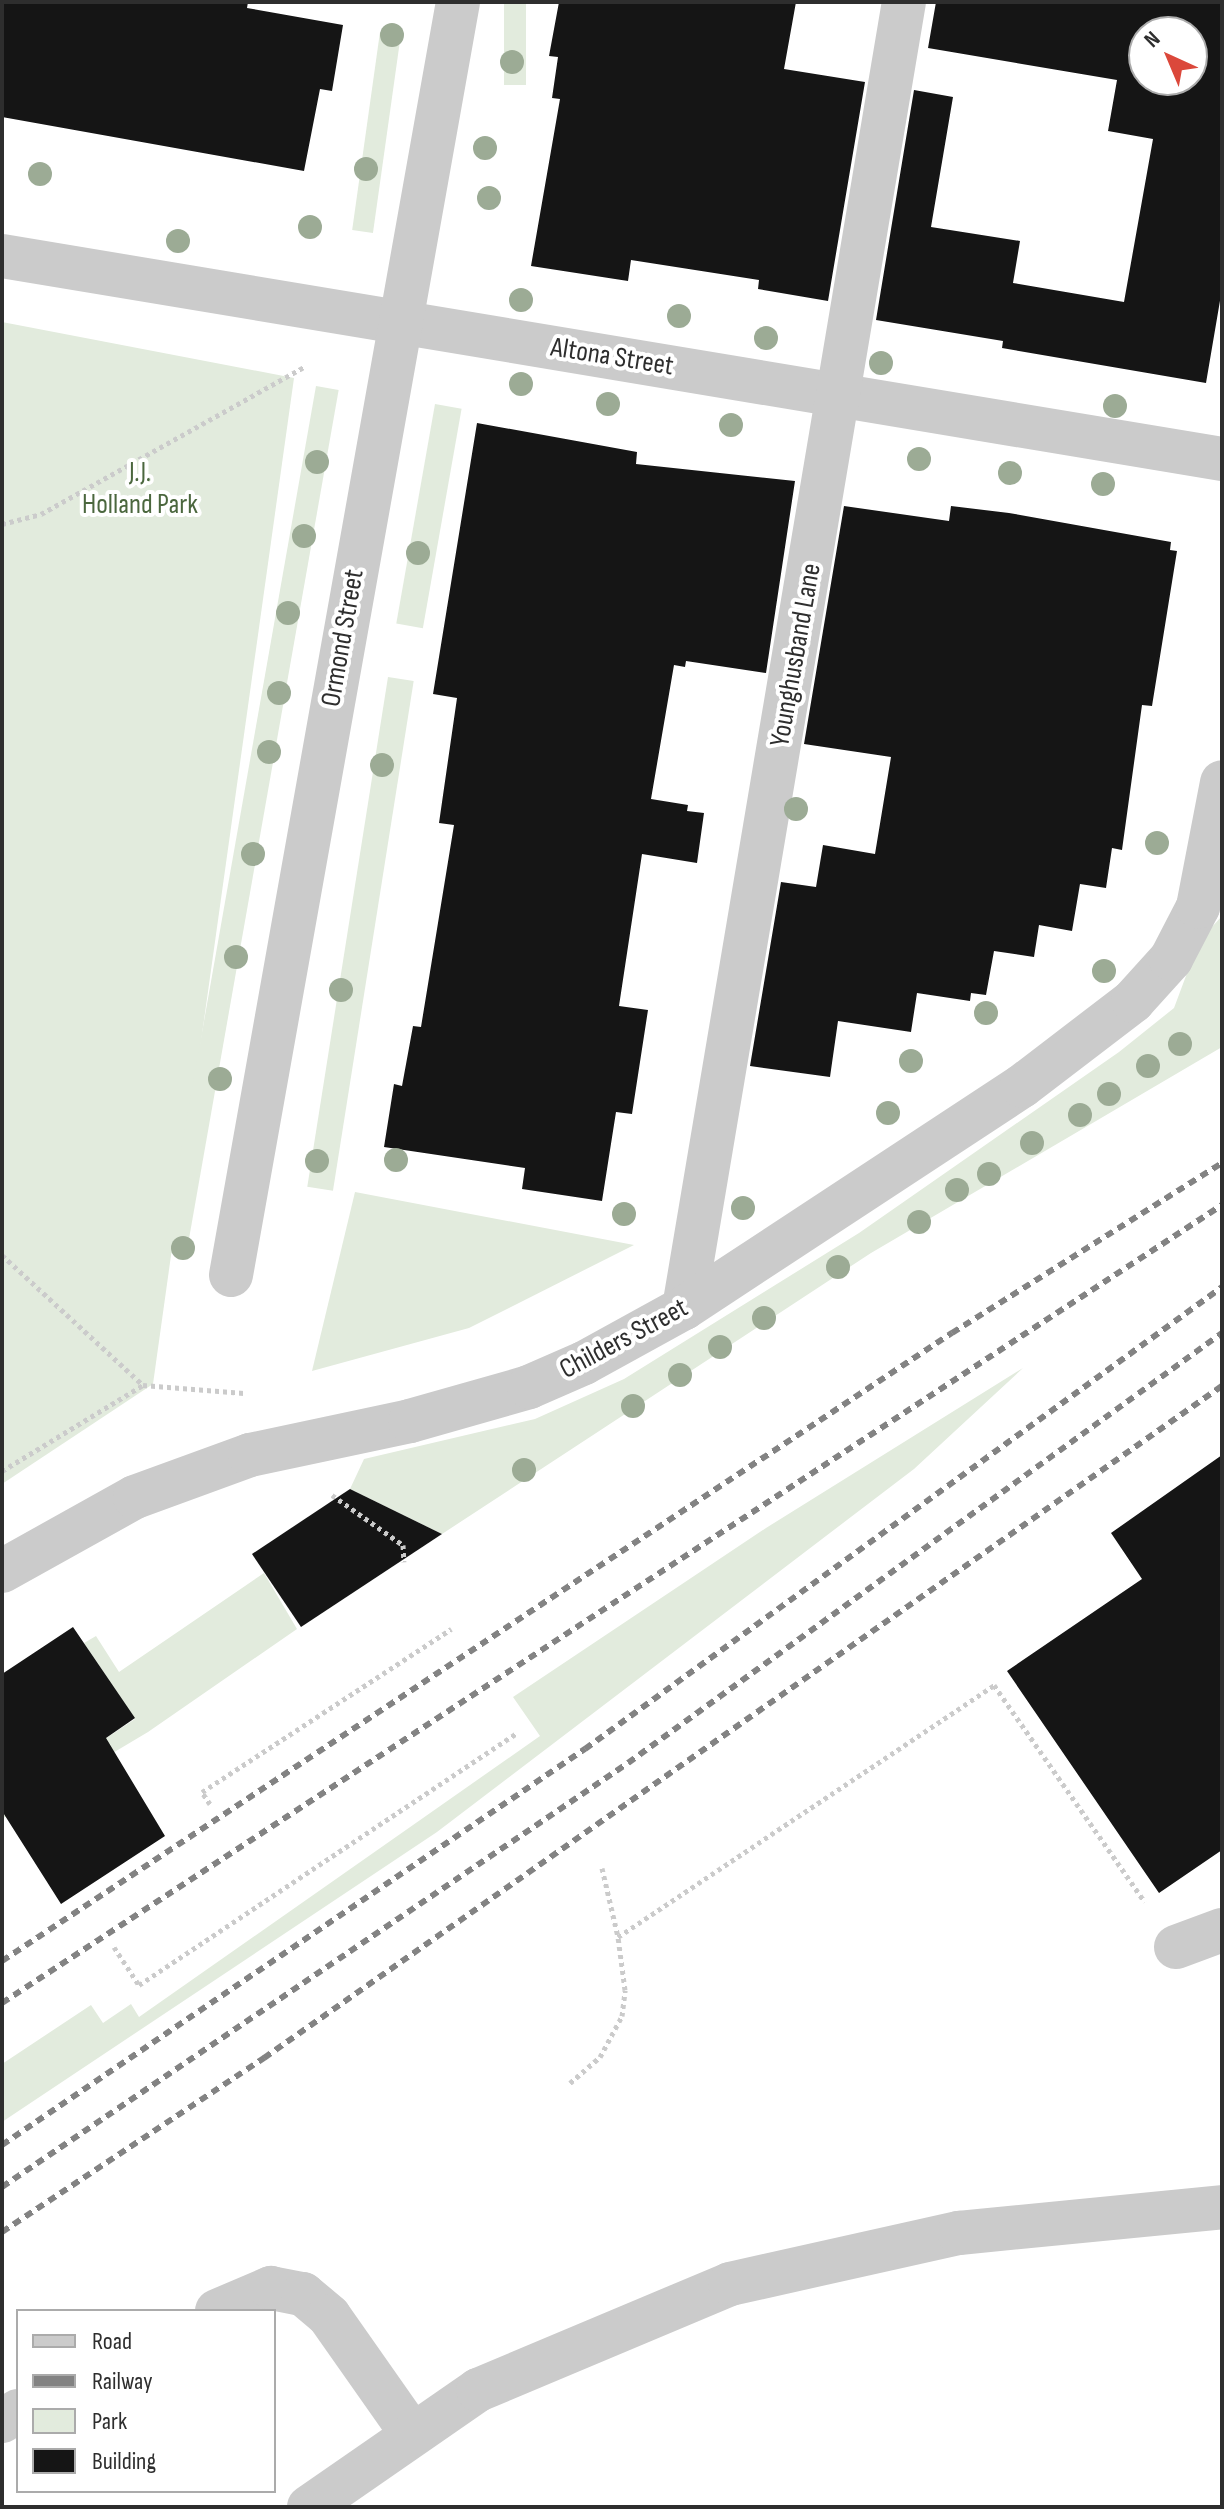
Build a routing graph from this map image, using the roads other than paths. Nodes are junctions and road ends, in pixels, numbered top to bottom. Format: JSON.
{"nodes":[{"id":1,"x":458,"y":2,"type":"edge"},
{"id":2,"x":904,"y":2,"type":"edge"},
{"id":3,"x":2,"y":256,"type":"edge"},
{"id":4,"x":398,"y":323,"type":"junction"},
{"id":5,"x":838,"y":394,"type":"junction"},
{"id":6,"x":1222,"y":459,"type":"edge"},
{"id":7,"x":1222,"y":782,"type":"edge"},
{"id":8,"x":1214,"y":876,"type":"edge"},
{"id":9,"x":231,"y":1275,"type":"dead end"},
{"id":10,"x":684,"y":1308,"type":"junction"},
{"id":11,"x":2,"y":1571,"type":"edge"},
{"id":12,"x":1222,"y":1930,"type":"edge"},
{"id":13,"x":1176,"y":1947,"type":"road end"},
{"id":14,"x":1222,"y":2207,"type":"edge"},
{"id":15,"x":222,"y":2309,"type":"edge"},
{"id":16,"x":412,"y":2434,"type":"junction"},
{"id":17,"x":309,"y":2507,"type":"edge"}],
"edges":[{"from":1,"to":4,"type":"street","name":"Ormond Street"},
{"from":2,"to":5,"type":"street","name":"Younghusband Lane"},
{"from":3,"to":4,"type":"street","name":"Altona Street"},
{"from":4,"to":5,"type":"street","name":"Altona Street"},
{"from":4,"to":9,"type":"street","name":"Ormond Street"},
{"from":5,"to":6,"type":"street","name":"Altona Street"},
{"from":5,"to":10,"type":"street","name":"Younghusband Lane"},
{"from":7,"to":8,"type":"street","name":"Childers Street"},
{"from":8,"to":10,"type":"street","name":"Childers Street"},
{"from":10,"to":11,"type":"street","name":"Childers Street"},
{"from":12,"to":13,"type":"street"},
{"from":14,"to":16,"type":"street"},
{"from":15,"to":16,"type":"street"},
{"from":16,"to":17,"type":"street"}]}
